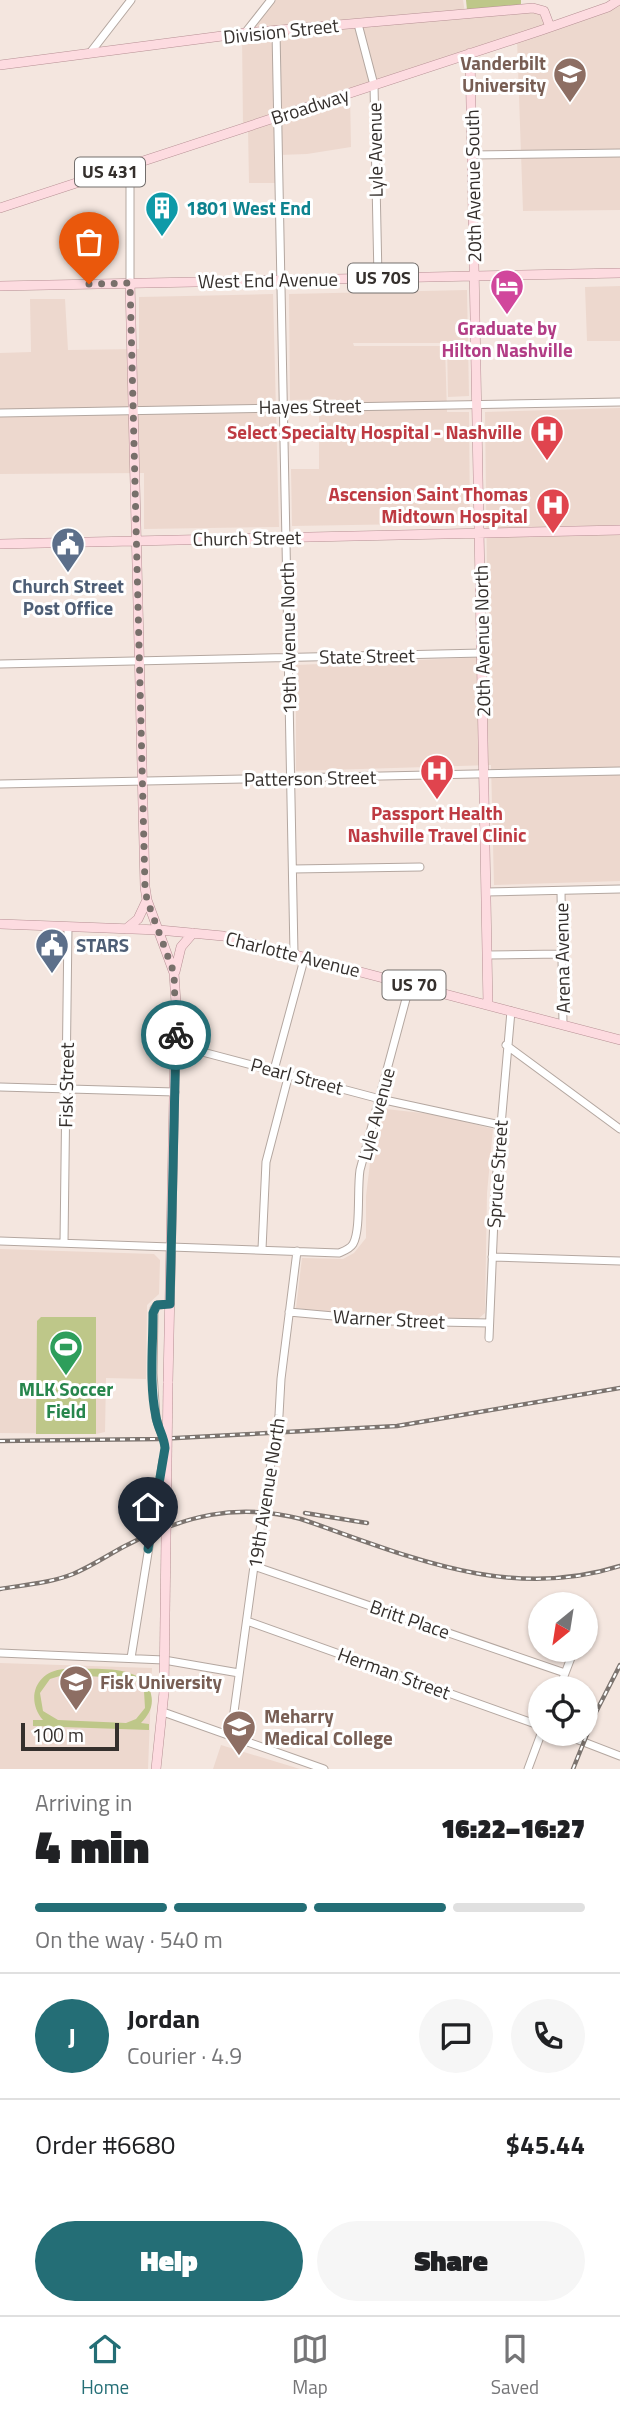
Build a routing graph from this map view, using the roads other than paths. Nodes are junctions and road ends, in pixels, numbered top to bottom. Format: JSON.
{"nodes":[{"id":1,"x":131,"y":0,"type":"edge"},
{"id":2,"x":271,"y":0,"type":"edge"},
{"id":3,"x":619,"y":0,"type":"edge"},
{"id":4,"x":521,"y":4,"type":"edge"},
{"id":5,"x":358,"y":23,"type":"junction"},
{"id":6,"x":550,"y":27,"type":"junction"},
{"id":7,"x":276,"y":31,"type":"junction"},
{"id":8,"x":245,"y":33,"type":"junction"},
{"id":9,"x":90,"y":53,"type":"junction"},
{"id":10,"x":470,"y":53,"type":"junction"},
{"id":11,"x":0,"y":65,"type":"edge"},
{"id":12,"x":374,"y":85,"type":"junction"},
{"id":13,"x":278,"y":116,"type":"junction"},
{"id":14,"x":620,"y":153,"type":"edge"},
{"id":15,"x":472,"y":156,"type":"junction"},
{"id":16,"x":127,"y":166,"type":"junction"},
{"id":17,"x":0,"y":208,"type":"edge"},
{"id":18,"x":620,"y":273,"type":"edge"},
{"id":19,"x":475,"y":276,"type":"junction"},
{"id":20,"x":379,"y":278,"type":"junction"},
{"id":21,"x":280,"y":281,"type":"junction"},
{"id":22,"x":130,"y":283,"type":"junction"},
{"id":23,"x":0,"y":285,"type":"edge"},
{"id":24,"x":620,"y":401,"type":"edge"},
{"id":25,"x":478,"y":403,"type":"junction"},
{"id":26,"x":283,"y":407,"type":"junction"},
{"id":27,"x":132,"y":410,"type":"junction"},
{"id":28,"x":0,"y":413,"type":"edge"},
{"id":29,"x":620,"y":530,"type":"edge"},
{"id":30,"x":480,"y":533,"type":"junction"},
{"id":31,"x":286,"y":537,"type":"junction"},
{"id":32,"x":135,"y":541,"type":"junction"},
{"id":33,"x":0,"y":544,"type":"edge"},
{"id":34,"x":482,"y":653,"type":"junction"},
{"id":35,"x":289,"y":657,"type":"junction"},
{"id":36,"x":139,"y":661,"type":"junction"},
{"id":37,"x":0,"y":664,"type":"edge"},
{"id":38,"x":620,"y":771,"type":"edge"},
{"id":39,"x":484,"y":774,"type":"junction"},
{"id":40,"x":290,"y":778,"type":"junction"},
{"id":41,"x":143,"y":781,"type":"junction"},
{"id":42,"x":0,"y":784,"type":"edge"},
{"id":43,"x":420,"y":867,"type":"dead end"},
{"id":44,"x":293,"y":869,"type":"junction"},
{"id":45,"x":620,"y":889,"type":"edge"},
{"id":46,"x":561,"y":891,"type":"junction"},
{"id":47,"x":486,"y":892,"type":"junction"},
{"id":48,"x":147,"y":900,"type":"junction"},
{"id":49,"x":0,"y":924,"type":"edge"},
{"id":50,"x":68,"y":928,"type":"junction"},
{"id":51,"x":125,"y":930,"type":"junction"},
{"id":52,"x":159,"y":930,"type":"junction"},
{"id":53,"x":193,"y":933,"type":"junction"},
{"id":54,"x":294,"y":953,"type":"junction"},
{"id":55,"x":562,"y":954,"type":"junction"},
{"id":56,"x":305,"y":956,"type":"junction"},
{"id":57,"x":488,"y":956,"type":"junction"},
{"id":58,"x":174,"y":973,"type":"junction"},
{"id":59,"x":410,"y":984,"type":"junction"},
{"id":60,"x":488,"y":1005,"type":"junction"},
{"id":61,"x":511,"y":1011,"type":"junction"},
{"id":62,"x":564,"y":1024,"type":"junction"},
{"id":63,"x":620,"y":1040,"type":"edge"},
{"id":64,"x":176,"y":1045,"type":"junction"},
{"id":65,"x":506,"y":1045,"type":"junction"},
{"id":66,"x":274,"y":1070,"type":"junction"},
{"id":67,"x":289,"y":1074,"type":"junction"},
{"id":68,"x":0,"y":1087,"type":"edge"},
{"id":69,"x":66,"y":1089,"type":"junction"},
{"id":70,"x":175,"y":1092,"type":"junction"},
{"id":71,"x":380,"y":1098,"type":"junction"},
{"id":72,"x":500,"y":1125,"type":"junction"},
{"id":73,"x":620,"y":1129,"type":"edge"},
{"id":74,"x":0,"y":1241,"type":"edge"},
{"id":75,"x":64,"y":1244,"type":"junction"},
{"id":76,"x":172,"y":1247,"type":"junction"},
{"id":77,"x":262,"y":1250,"type":"junction"},
{"id":78,"x":297,"y":1251,"type":"junction"},
{"id":79,"x":492,"y":1257,"type":"junction"},
{"id":80,"x":620,"y":1261,"type":"edge"},
{"id":81,"x":170,"y":1304,"type":"junction"},
{"id":82,"x":289,"y":1312,"type":"junction"},
{"id":83,"x":489,"y":1323,"type":"junction"},
{"id":84,"x":489,"y":1338,"type":"dead end"},
{"id":85,"x":254,"y":1566,"type":"junction"},
{"id":86,"x":247,"y":1621,"type":"junction"},
{"id":87,"x":0,"y":1653,"type":"edge"},
{"id":88,"x":131,"y":1658,"type":"junction"},
{"id":89,"x":569,"y":1662,"type":"edge"},
{"id":90,"x":239,"y":1673,"type":"junction"},
{"id":91,"x":565,"y":1673,"type":"junction"},
{"id":92,"x":564,"y":1676,"type":"edge"},
{"id":93,"x":163,"y":1712,"type":"junction"},
{"id":94,"x":528,"y":1721,"type":"edge"},
{"id":95,"x":231,"y":1734,"type":"junction"},
{"id":96,"x":537,"y":1746,"type":"edge"},
{"id":97,"x":594,"y":1746,"type":"edge"},
{"id":98,"x":620,"y":1756,"type":"edge"},
{"id":99,"x":156,"y":1769,"type":"edge"},
{"id":100,"x":324,"y":1769,"type":"edge"},
{"id":101,"x":528,"y":1769,"type":"edge"}],
"edges":[{"from":1,"to":9,"type":"street"},
{"from":2,"to":8,"type":"street"},
{"from":3,"to":6,"type":"main road","name":"Broadway","number":"US 431"},
{"from":4,"to":5,"type":"main road","name":"Division Street"},
{"from":4,"to":6,"type":"main road","name":"Division Street"},
{"from":5,"to":7,"type":"main road","name":"Division Street"},
{"from":5,"to":12,"type":"street","name":"Lyle Avenue"},
{"from":6,"to":10,"type":"main road","name":"Broadway","number":"US 431"},
{"from":7,"to":8,"type":"main road","name":"Division Street"},
{"from":7,"to":13,"type":"street","name":"19th Avenue North"},
{"from":8,"to":9,"type":"main road","name":"Division Street"},
{"from":9,"to":11,"type":"main road","name":"Division Street"},
{"from":10,"to":12,"type":"main road","name":"Broadway","number":"US 431"},
{"from":10,"to":15,"type":"main road","name":"20th Avenue South"},
{"from":12,"to":13,"type":"main road","name":"Broadway","number":"US 431"},
{"from":12,"to":20,"type":"street","name":"Lyle Avenue"},
{"from":13,"to":16,"type":"main road","name":"Broadway","number":"US 431"},
{"from":13,"to":21,"type":"street","name":"19th Avenue North"},
{"from":14,"to":15,"type":"street"},
{"from":15,"to":19,"type":"main road","name":"20th Avenue South"},
{"from":16,"to":17,"type":"main road","name":"Broadway","number":"US 431"},
{"from":16,"to":22,"type":"street"},
{"from":18,"to":19,"type":"main road","name":"West End Avenue","number":"US 70S"},
{"from":19,"to":20,"type":"main road","name":"West End Avenue","number":"US 70S"},
{"from":19,"to":25,"type":"main road","name":"20th Avenue North"},
{"from":20,"to":21,"type":"main road","name":"West End Avenue","number":"US 70S"},
{"from":21,"to":22,"type":"main road","name":"West End Avenue","number":"US 70S"},
{"from":21,"to":26,"type":"street","name":"19th Avenue North"},
{"from":22,"to":23,"type":"main road","name":"West End Avenue","number":"US 70S"},
{"from":22,"to":27,"type":"main road"},
{"from":24,"to":25,"type":"street","name":"Hayes Street"},
{"from":25,"to":26,"type":"street","name":"Hayes Street"},
{"from":25,"to":30,"type":"main road","name":"20th Avenue North"},
{"from":26,"to":27,"type":"street","name":"Hayes Street"},
{"from":26,"to":31,"type":"street","name":"19th Avenue North"},
{"from":27,"to":28,"type":"street","name":"Hayes Street"},
{"from":27,"to":32,"type":"main road"},
{"from":29,"to":30,"type":"main road","name":"Church Street"},
{"from":30,"to":31,"type":"main road","name":"Church Street"},
{"from":30,"to":34,"type":"main road","name":"20th Avenue North"},
{"from":31,"to":32,"type":"main road","name":"Church Street"},
{"from":31,"to":35,"type":"street","name":"19th Avenue North"},
{"from":32,"to":33,"type":"main road","name":"Church Street"},
{"from":32,"to":36,"type":"main road"},
{"from":34,"to":35,"type":"street","name":"State Street"},
{"from":34,"to":39,"type":"main road","name":"20th Avenue North"},
{"from":35,"to":36,"type":"street","name":"State Street"},
{"from":35,"to":40,"type":"street","name":"19th Avenue North"},
{"from":36,"to":37,"type":"street","name":"State Street"},
{"from":36,"to":41,"type":"main road"},
{"from":38,"to":39,"type":"street","name":"Patterson Street"},
{"from":39,"to":40,"type":"street","name":"Patterson Street"},
{"from":39,"to":47,"type":"main road","name":"20th Avenue North"},
{"from":40,"to":41,"type":"street","name":"Patterson Street"},
{"from":40,"to":44,"type":"street","name":"19th Avenue North"},
{"from":41,"to":42,"type":"street","name":"Patterson Street"},
{"from":41,"to":48,"type":"main road"},
{"from":43,"to":44,"type":"street"},
{"from":44,"to":54,"type":"street","name":"19th Avenue North"},
{"from":45,"to":46,"type":"street"},
{"from":46,"to":47,"type":"street"},
{"from":46,"to":55,"type":"street","name":"Arena Avenue"},
{"from":47,"to":57,"type":"main road","name":"20th Avenue North"},
{"from":48,"to":51,"type":"main road"},
{"from":48,"to":52,"type":"main road"},
{"from":49,"to":50,"type":"main road","name":"Charlotte Avenue","number":"US 70"},
{"from":50,"to":51,"type":"main road","name":"Charlotte Avenue","number":"US 70"},
{"from":50,"to":69,"type":"street","name":"Fisk Street"},
{"from":51,"to":52,"type":"main road","name":"Charlotte Avenue","number":"US 70"},
{"from":52,"to":53,"type":"main road","name":"Charlotte Avenue","number":"US 70"},
{"from":52,"to":58,"type":"main road"},
{"from":53,"to":54,"type":"main road","name":"Charlotte Avenue","number":"US 70"},
{"from":53,"to":58,"type":"main road"},
{"from":54,"to":56,"type":"main road","name":"Charlotte Avenue","number":"US 70"},
{"from":55,"to":57,"type":"street"},
{"from":55,"to":62,"type":"street","name":"Arena Avenue"},
{"from":56,"to":59,"type":"main road","name":"Charlotte Avenue","number":"US 70"},
{"from":56,"to":66,"type":"street"},
{"from":57,"to":60,"type":"main road","name":"20th Avenue North"},
{"from":58,"to":64,"type":"main road"},
{"from":59,"to":60,"type":"main road","name":"Charlotte Avenue","number":"US 70"},
{"from":59,"to":71,"type":"street","name":"Lyle Avenue"},
{"from":60,"to":61,"type":"main road","name":"Charlotte Avenue","number":"US 70"},
{"from":61,"to":62,"type":"main road","name":"Charlotte Avenue","number":"US 70"},
{"from":61,"to":65,"type":"street","name":"Spruce Street"},
{"from":62,"to":63,"type":"main road","name":"Charlotte Avenue","number":"US 70"},
{"from":64,"to":66,"type":"street","name":"Pearl Street"},
{"from":64,"to":70,"type":"main road"},
{"from":65,"to":72,"type":"street","name":"Spruce Street"},
{"from":65,"to":73,"type":"street"},
{"from":66,"to":67,"type":"street","name":"Pearl Street"},
{"from":67,"to":71,"type":"street","name":"Pearl Street"},
{"from":67,"to":77,"type":"street"},
{"from":68,"to":69,"type":"street"},
{"from":69,"to":70,"type":"street"},
{"from":69,"to":75,"type":"street","name":"Fisk Street"},
{"from":70,"to":76,"type":"main road"},
{"from":71,"to":72,"type":"street","name":"Pearl Street"},
{"from":71,"to":78,"type":"street","name":"Lyle Avenue"},
{"from":72,"to":79,"type":"street","name":"Spruce Street"},
{"from":74,"to":75,"type":"street"},
{"from":75,"to":76,"type":"street"},
{"from":76,"to":77,"type":"street"},
{"from":76,"to":81,"type":"main road"},
{"from":77,"to":78,"type":"street"},
{"from":78,"to":82,"type":"street","name":"19th Avenue North"},
{"from":79,"to":80,"type":"street"},
{"from":79,"to":83,"type":"street","name":"Spruce Street"},
{"from":81,"to":88,"type":"street"},
{"from":81,"to":93,"type":"main road","bridge":true},
{"from":82,"to":83,"type":"street","name":"Warner Street"},
{"from":82,"to":85,"type":"street","name":"19th Avenue North"},
{"from":83,"to":84,"type":"street","name":"Spruce Street"},
{"from":85,"to":86,"type":"street","name":"19th Avenue North"},
{"from":85,"to":91,"type":"street","name":"Britt Place"},
{"from":86,"to":90,"type":"street","name":"19th Avenue North"},
{"from":86,"to":94,"type":"street","name":"Herman Street"},
{"from":87,"to":88,"type":"street"},
{"from":88,"to":90,"type":"street"},
{"from":89,"to":91,"type":"street"},
{"from":90,"to":95,"type":"street","name":"19th Avenue North"},
{"from":91,"to":92,"type":"street"},
{"from":93,"to":95,"type":"street"},
{"from":93,"to":99,"type":"main road"},
{"from":95,"to":100,"type":"street"},
{"from":96,"to":101,"type":"street"},
{"from":97,"to":98,"type":"street"}]}
